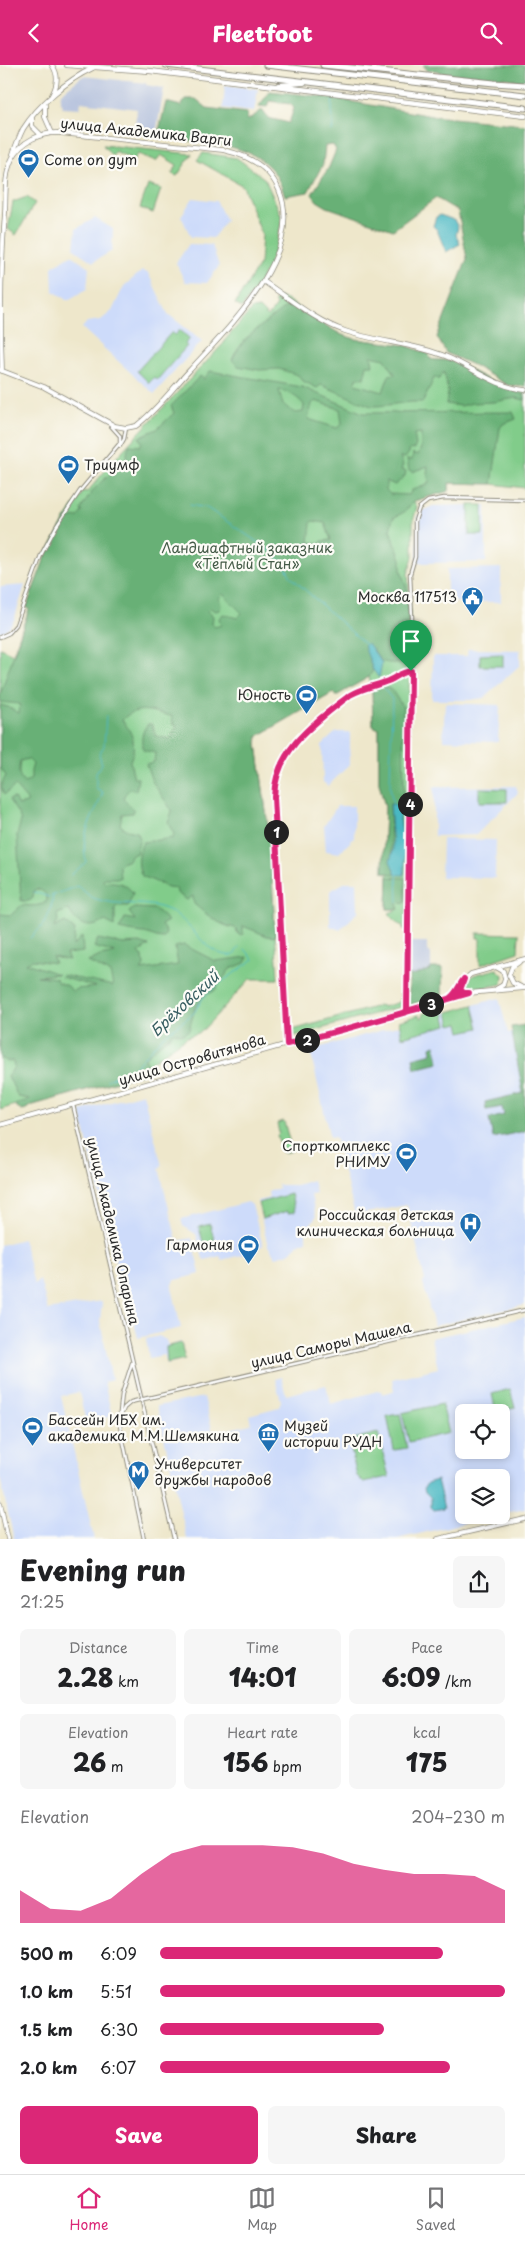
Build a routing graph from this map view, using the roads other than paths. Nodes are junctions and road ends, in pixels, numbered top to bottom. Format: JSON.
{"nodes":[{"id":1,"x":52,"y":65,"type":"edge"},
{"id":2,"x":67,"y":65,"type":"edge"},
{"id":3,"x":166,"y":65,"type":"edge"},
{"id":4,"x":266,"y":65,"type":"edge"},
{"id":5,"x":323,"y":65,"type":"edge"},
{"id":6,"x":93,"y":67,"type":"junction"},
{"id":7,"x":313,"y":82,"type":"junction"},
{"id":8,"x":271,"y":85,"type":"junction"},
{"id":9,"x":525,"y":85,"type":"edge"},
{"id":10,"x":525,"y":93,"type":"edge"},
{"id":11,"x":46,"y":103,"type":"junction"},
{"id":12,"x":525,"y":107,"type":"edge"},
{"id":13,"x":33,"y":116,"type":"junction"},
{"id":14,"x":525,"y":116,"type":"edge"},
{"id":15,"x":47,"y":122,"type":"junction"},
{"id":16,"x":52,"y":133,"type":"junction"},
{"id":17,"x":41,"y":135,"type":"junction"},
{"id":18,"x":10,"y":163,"type":"junction"},
{"id":19,"x":263,"y":281,"type":"junction"},
{"id":20,"x":1,"y":371,"type":"edge"},
{"id":21,"x":525,"y":390,"type":"edge"},
{"id":22,"x":109,"y":423,"type":"junction"},
{"id":23,"x":126,"y":428,"type":"junction"},
{"id":24,"x":114,"y":452,"type":"junction"},
{"id":25,"x":525,"y":500,"type":"edge"},
{"id":26,"x":0,"y":637,"type":"edge"},
{"id":27,"x":411,"y":671,"type":"junction"},
{"id":28,"x":525,"y":959,"type":"edge"},
{"id":29,"x":494,"y":967,"type":"junction"},
{"id":30,"x":464,"y":979,"type":"junction"},
{"id":31,"x":524,"y":988,"type":"edge"},
{"id":32,"x":494,"y":989,"type":"junction"},
{"id":33,"x":469,"y":993,"type":"junction"},
{"id":34,"x":448,"y":999,"type":"junction"},
{"id":35,"x":407,"y":1011,"type":"junction"},
{"id":36,"x":287,"y":1044,"type":"junction"},
{"id":37,"x":73,"y":1105,"type":"junction"},
{"id":38,"x":0,"y":1125,"type":"edge"},
{"id":39,"x":525,"y":1310,"type":"edge"},
{"id":40,"x":133,"y":1361,"type":"junction"},
{"id":41,"x":142,"y":1400,"type":"junction"},
{"id":42,"x":119,"y":1421,"type":"junction"},
{"id":43,"x":0,"y":1503,"type":"edge"},
{"id":44,"x":525,"y":1519,"type":"edge"},
{"id":45,"x":8,"y":1539,"type":"edge"},
{"id":46,"x":144,"y":1539,"type":"edge"},
{"id":47,"x":174,"y":1539,"type":"edge"},
{"id":48,"x":438,"y":1539,"type":"edge"}],
"edges":[{"from":1,"to":11,"type":"street"},
{"from":2,"to":6,"type":"main road"},
{"from":3,"to":7,"type":"highway"},
{"from":4,"to":10,"type":"highway"},
{"from":5,"to":9,"type":"highway"},
{"from":6,"to":8,"type":"main road"},
{"from":6,"to":11,"type":"street"},
{"from":7,"to":8,"type":"street"},
{"from":7,"to":12,"type":"highway"},
{"from":8,"to":14,"type":"main road"},
{"from":11,"to":13,"type":"street"},
{"from":11,"to":15,"type":"street"},
{"from":13,"to":15,"type":"street"},
{"from":13,"to":17,"type":"street"},
{"from":13,"to":18,"type":"street"},
{"from":15,"to":16,"type":"street"},
{"from":16,"to":17,"type":"street","name":"улица Академика Варги"},
{"from":16,"to":19,"type":"street","name":"улица Академика Варги"},
{"from":17,"to":18,"type":"street","name":"улица Академика Варги"},
{"from":18,"to":20,"type":"street"},
{"from":19,"to":21,"type":"street"},
{"from":19,"to":23,"type":"street","name":"улица Академика Варги"},
{"from":20,"to":22,"type":"street"},
{"from":22,"to":23,"type":"street"},
{"from":22,"to":24,"type":"street"},
{"from":23,"to":24,"type":"street"},
{"from":24,"to":26,"type":"street"},
{"from":25,"to":27,"type":"street"},
{"from":27,"to":35,"type":"street"},
{"from":27,"to":36,"type":"street"},
{"from":28,"to":29,"type":"street"},
{"from":28,"to":31,"type":"street"},
{"from":29,"to":30,"type":"street"},
{"from":29,"to":32,"type":"street"},
{"from":30,"to":33,"type":"street"},
{"from":30,"to":34,"type":"street"},
{"from":31,"to":32,"type":"street","name":"улица Островитянова"},
{"from":32,"to":33,"type":"street","name":"улица Островитянова"},
{"from":33,"to":34,"type":"street","name":"улица Островитянова"},
{"from":34,"to":35,"type":"street","name":"улица Островитянова"},
{"from":35,"to":36,"type":"street","name":"улица Островитянова"},
{"from":36,"to":37,"type":"street","name":"улица Островитянова"},
{"from":37,"to":38,"type":"street","name":"улица Островитянова"},
{"from":37,"to":40,"type":"street","name":"улица Академика Опарина"},
{"from":39,"to":41,"type":"street","name":"улица Саморы Машела"},
{"from":40,"to":41,"type":"street","name":"улица Академика Опарина"},
{"from":40,"to":42,"type":"street"},
{"from":41,"to":42,"type":"street"},
{"from":41,"to":47,"type":"street","name":"улица Академика Опарина"},
{"from":42,"to":46,"type":"street"},
{"from":43,"to":45,"type":"street"},
{"from":44,"to":48,"type":"street"}]}
